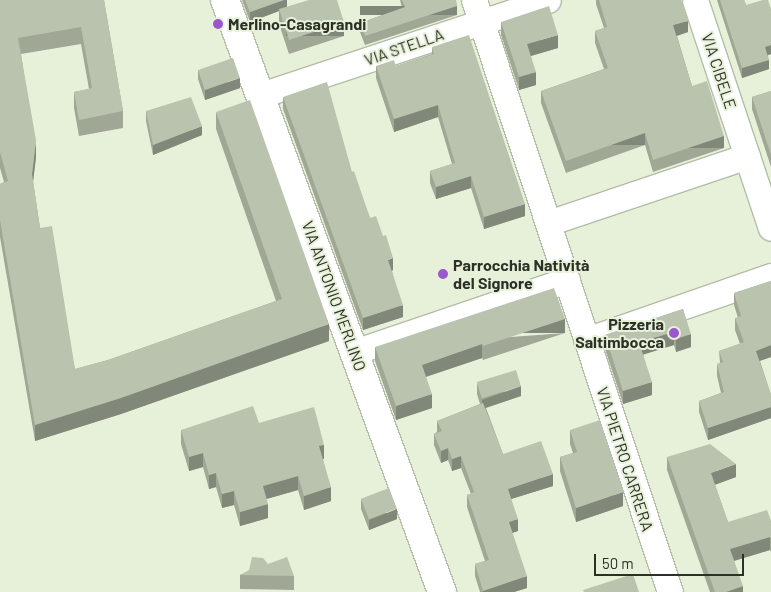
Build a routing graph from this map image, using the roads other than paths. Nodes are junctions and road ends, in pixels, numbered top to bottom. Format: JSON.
{"nodes":[{"id":1,"x":225,"y":0,"type":"edge"},
{"id":2,"x":548,"y":0,"type":"edge"},
{"id":3,"x":695,"y":0,"type":"edge"},
{"id":4,"x":477,"y":11,"type":"edge"},
{"id":5,"x":261,"y":95,"type":"junction"},
{"id":6,"x":745,"y":149,"type":"junction"},
{"id":7,"x":545,"y":216,"type":"junction"},
{"id":8,"x":769,"y":216,"type":"edge"},
{"id":9,"x":771,"y":276,"type":"edge"},
{"id":10,"x":558,"y":283,"type":"junction"},
{"id":11,"x":588,"y":347,"type":"junction"},
{"id":12,"x":354,"y":352,"type":"junction"},
{"id":13,"x":442,"y":592,"type":"edge"},
{"id":14,"x":670,"y":592,"type":"edge"}],
"edges":[{"from":1,"to":5,"type":"main road","name":"VIA ANTONIO MERLINO"},
{"from":2,"to":4,"type":"street","name":"VIA STELLA"},
{"from":3,"to":6,"type":"street","name":"VIA CIBELE"},
{"from":4,"to":5,"type":"street","name":"VIA STELLA"},
{"from":4,"to":7,"type":"street"},
{"from":5,"to":12,"type":"main road","name":"VIA ANTONIO MERLINO"},
{"from":6,"to":7,"type":"street"},
{"from":6,"to":8,"type":"street","name":"VIA CIBELE"},
{"from":7,"to":10,"type":"street","name":"VIA PIETRO CARRERA"},
{"from":9,"to":11,"type":"street"},
{"from":10,"to":11,"type":"street","name":"VIA PIETRO CARRERA"},
{"from":10,"to":12,"type":"street"},
{"from":11,"to":14,"type":"street","name":"VIA PIETRO CARRERA"},
{"from":12,"to":13,"type":"main road","name":"VIA ANTONIO MERLINO"}]}
